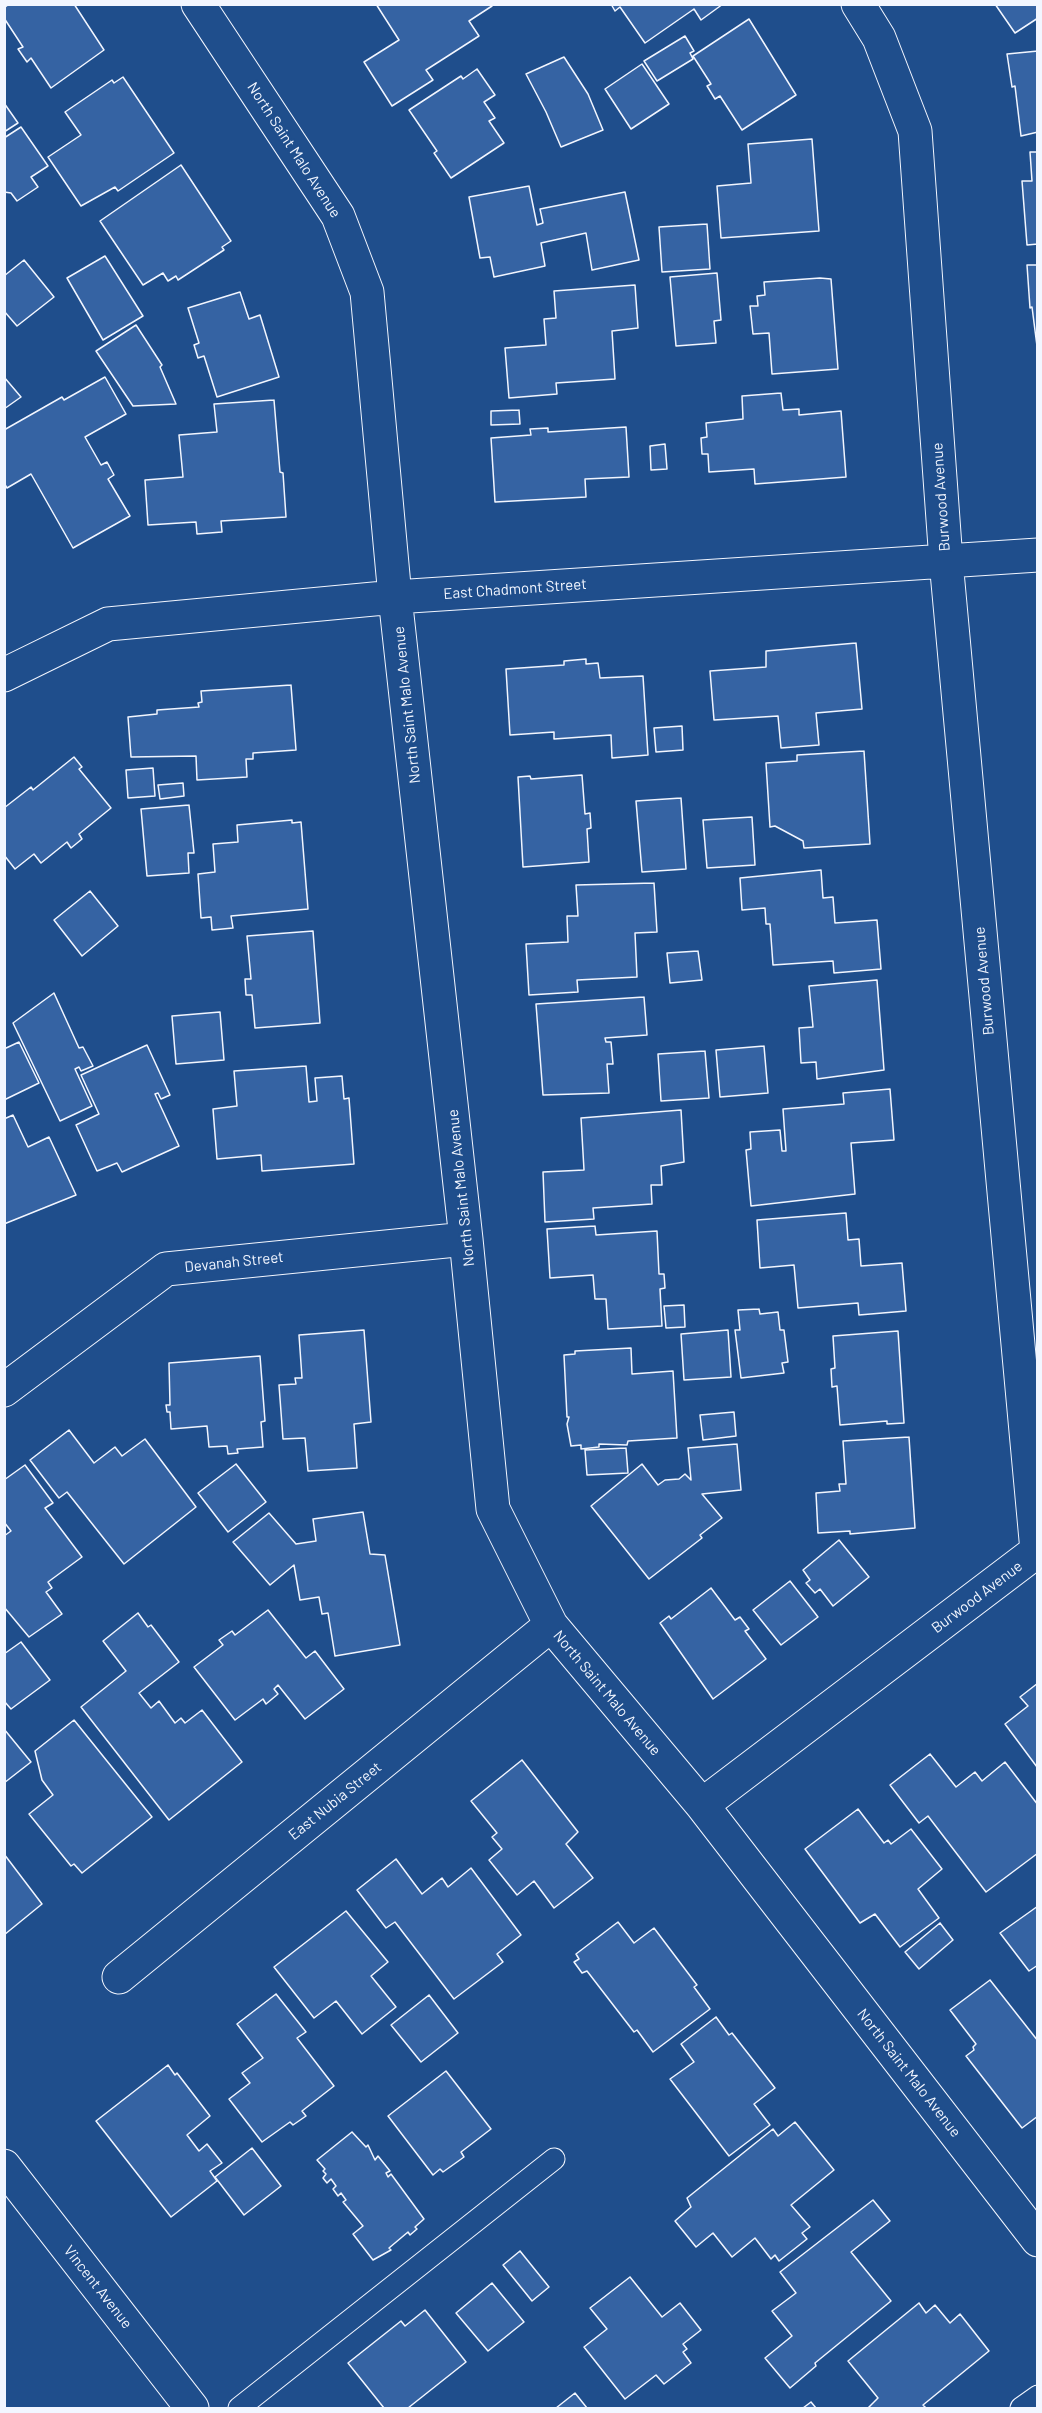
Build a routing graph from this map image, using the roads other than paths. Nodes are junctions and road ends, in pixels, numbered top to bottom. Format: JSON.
{"nodes":[{"id":1,"x":198,"y":4,"type":"edge"},
{"id":2,"x":858,"y":4,"type":"edge"},
{"id":3,"x":1038,"y":555,"type":"edge"},
{"id":4,"x":946,"y":561,"type":"junction"},
{"id":5,"x":395,"y":597,"type":"junction"},
{"id":6,"x":6,"y":672,"type":"edge"},
{"id":7,"x":466,"y":1239,"type":"junction"},
{"id":8,"x":4,"y":1390,"type":"edge"},
{"id":9,"x":551,"y":1625,"type":"junction"},
{"id":10,"x":702,"y":1806,"type":"junction"},
{"id":11,"x":119,"y":1977,"type":"dead end"},
{"id":12,"x":554,"y":2159,"type":"dead end"},
{"id":13,"x":4,"y":2166,"type":"edge"},
{"id":14,"x":1038,"y":2240,"type":"edge"},
{"id":15,"x":1038,"y":2396,"type":"edge"},
{"id":16,"x":192,"y":2409,"type":"edge"},
{"id":17,"x":239,"y":2409,"type":"edge"},
{"id":18,"x":1021,"y":2409,"type":"edge"}],
"edges":[{"from":1,"to":5,"type":"street","name":"North Saint Malo Avenue"},
{"from":2,"to":4,"type":"street","name":"Burwood Avenue"},
{"from":3,"to":4,"type":"street","name":"East Chadmont Street"},
{"from":4,"to":5,"type":"street","name":"East Chadmont Street"},
{"from":4,"to":10,"type":"street","name":"Burwood Avenue"},
{"from":5,"to":6,"type":"street","name":"East Chadmont Street"},
{"from":5,"to":7,"type":"street","name":"North Saint Malo Avenue"},
{"from":7,"to":8,"type":"street","name":"Devanah Street"},
{"from":7,"to":9,"type":"street","name":"North Saint Malo Avenue"},
{"from":9,"to":10,"type":"street","name":"North Saint Malo Avenue"},
{"from":9,"to":11,"type":"street","name":"East Nubia Street"},
{"from":10,"to":14,"type":"street","name":"North Saint Malo Avenue"},
{"from":12,"to":17,"type":"lane"},
{"from":13,"to":16,"type":"street","name":"Vincent Avenue"},
{"from":15,"to":18,"type":"lane"}]}
